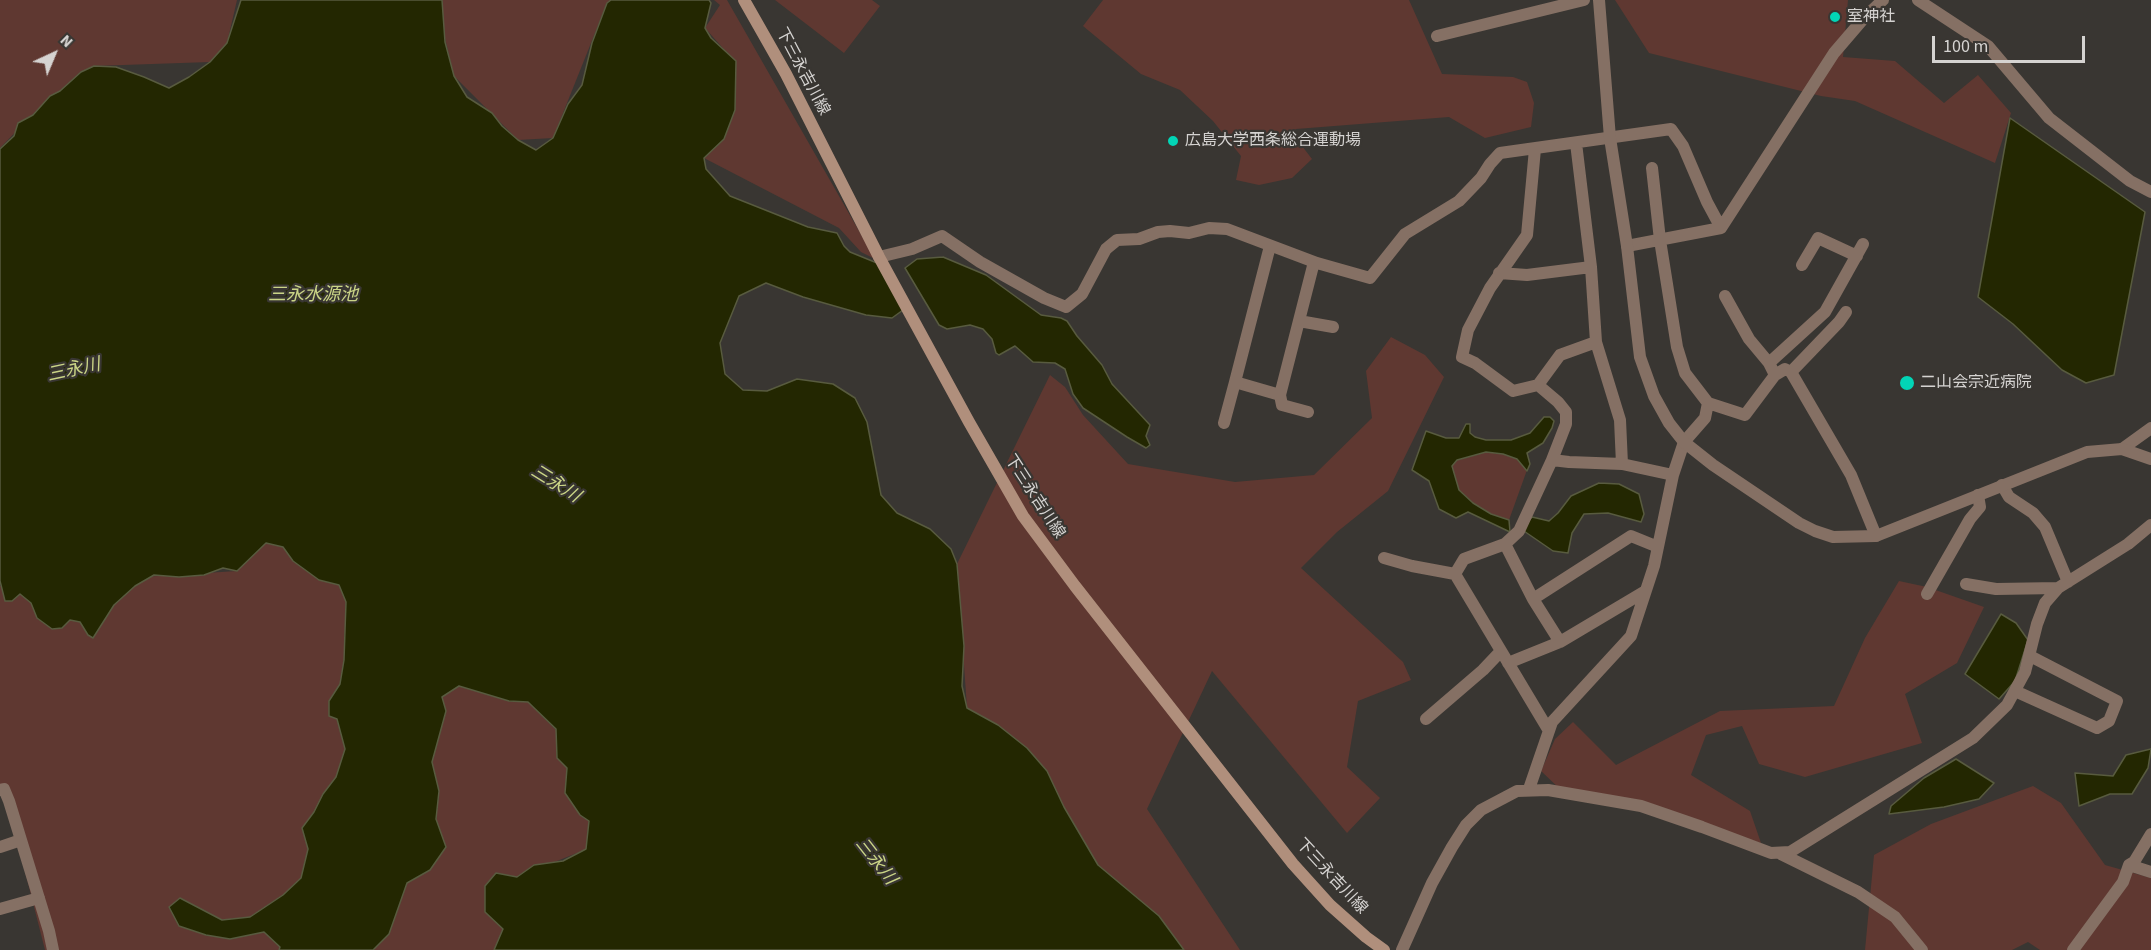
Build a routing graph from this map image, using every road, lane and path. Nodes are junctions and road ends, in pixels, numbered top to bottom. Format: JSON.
{"nodes":[{"id":1,"x":744,"y":0,"type":"edge"},
{"id":2,"x":1584,"y":0,"type":"edge"},
{"id":3,"x":1599,"y":0,"type":"edge"},
{"id":4,"x":1883,"y":0,"type":"edge"},
{"id":5,"x":1917,"y":0,"type":"edge"},
{"id":6,"x":1437,"y":36,"type":"dead end"},
{"id":7,"x":1610,"y":138,"type":"junction"},
{"id":8,"x":1576,"y":143,"type":"junction"},
{"id":9,"x":1536,"y":149,"type":"junction"},
{"id":10,"x":1652,"y":168,"type":"dead end"},
{"id":11,"x":2151,"y":192,"type":"edge"},
{"id":12,"x":1721,"y":228,"type":"junction"},
{"id":13,"x":1660,"y":240,"type":"junction"},
{"id":14,"x":1863,"y":244,"type":"dead end"},
{"id":15,"x":1270,"y":246,"type":"junction"},
{"id":16,"x":1627,"y":246,"type":"junction"},
{"id":17,"x":1857,"y":256,"type":"junction"},
{"id":18,"x":879,"y":257,"type":"junction"},
{"id":19,"x":1314,"y":262,"type":"junction"},
{"id":20,"x":1802,"y":265,"type":"dead end"},
{"id":21,"x":1591,"y":267,"type":"junction"},
{"id":22,"x":1499,"y":273,"type":"junction"},
{"id":23,"x":1725,"y":297,"type":"dead end"},
{"id":24,"x":1846,"y":312,"type":"dead end"},
{"id":25,"x":1299,"y":321,"type":"junction"},
{"id":26,"x":1333,"y":327,"type":"dead end"},
{"id":27,"x":1596,"y":342,"type":"junction"},
{"id":28,"x":1769,"y":363,"type":"junction"},
{"id":29,"x":1791,"y":372,"type":"junction"},
{"id":30,"x":1775,"y":375,"type":"junction"},
{"id":31,"x":1235,"y":382,"type":"junction"},
{"id":32,"x":1538,"y":385,"type":"junction"},
{"id":33,"x":1280,"y":395,"type":"junction"},
{"id":34,"x":1708,"y":403,"type":"junction"},
{"id":35,"x":1308,"y":412,"type":"dead end"},
{"id":36,"x":1224,"y":423,"type":"dead end"},
{"id":37,"x":2151,"y":428,"type":"edge"},
{"id":38,"x":1684,"y":441,"type":"junction"},
{"id":39,"x":2122,"y":449,"type":"junction"},
{"id":40,"x":2151,"y":459,"type":"edge"},
{"id":41,"x":1552,"y":460,"type":"junction"},
{"id":42,"x":1622,"y":464,"type":"junction"},
{"id":43,"x":1673,"y":475,"type":"junction"},
{"id":44,"x":2002,"y":485,"type":"junction"},
{"id":45,"x":1978,"y":495,"type":"junction"},
{"id":46,"x":2151,"y":525,"type":"edge"},
{"id":47,"x":1876,"y":536,"type":"junction"},
{"id":48,"x":1505,"y":544,"type":"junction"},
{"id":49,"x":1658,"y":547,"type":"junction"},
{"id":50,"x":1384,"y":558,"type":"dead end"},
{"id":51,"x":1455,"y":573,"type":"junction"},
{"id":52,"x":1966,"y":584,"type":"dead end"},
{"id":53,"x":2063,"y":585,"type":"junction"},
{"id":54,"x":1644,"y":592,"type":"junction"},
{"id":55,"x":1927,"y":594,"type":"dead end"},
{"id":56,"x":1533,"y":599,"type":"junction"},
{"id":57,"x":1560,"y":642,"type":"junction"},
{"id":58,"x":1501,"y":651,"type":"junction"},
{"id":59,"x":2030,"y":656,"type":"junction"},
{"id":60,"x":1508,"y":663,"type":"junction"},
{"id":61,"x":2015,"y":690,"type":"junction"},
{"id":62,"x":1426,"y":719,"type":"dead end"},
{"id":63,"x":1549,"y":731,"type":"junction"},
{"id":64,"x":1530,"y":789,"type":"junction"},
{"id":65,"x":0,"y":790,"type":"edge"},
{"id":66,"x":2151,"y":834,"type":"edge"},
{"id":67,"x":21,"y":840,"type":"junction"},
{"id":68,"x":0,"y":847,"type":"edge"},
{"id":69,"x":1781,"y":854,"type":"junction"},
{"id":70,"x":2129,"y":865,"type":"junction"},
{"id":71,"x":2151,"y":872,"type":"edge"},
{"id":72,"x":39,"y":898,"type":"junction"},
{"id":73,"x":0,"y":909,"type":"edge"},
{"id":74,"x":50,"y":949,"type":"edge"},
{"id":75,"x":1384,"y":950,"type":"edge"},
{"id":76,"x":1402,"y":950,"type":"edge"},
{"id":77,"x":1923,"y":950,"type":"edge"},
{"id":78,"x":2073,"y":950,"type":"edge"}],
"edges":[{"from":1,"to":18,"type":"main road","name":"下三永吉川線"},
{"from":2,"to":6,"type":"street"},
{"from":3,"to":7,"type":"street"},
{"from":4,"to":12,"type":"street"},
{"from":5,"to":11,"type":"street"},
{"from":7,"to":8,"type":"street"},
{"from":7,"to":12,"type":"street"},
{"from":7,"to":16,"type":"street"},
{"from":8,"to":9,"type":"street"},
{"from":8,"to":21,"type":"street"},
{"from":9,"to":19,"type":"street"},
{"from":9,"to":22,"type":"street"},
{"from":10,"to":13,"type":"street"},
{"from":12,"to":13,"type":"street"},
{"from":13,"to":16,"type":"street"},
{"from":13,"to":34,"type":"street"},
{"from":14,"to":17,"type":"street"},
{"from":15,"to":18,"type":"street"},
{"from":15,"to":19,"type":"street"},
{"from":15,"to":31,"type":"street"},
{"from":16,"to":38,"type":"street"},
{"from":17,"to":20,"type":"street"},
{"from":17,"to":28,"type":"street"},
{"from":18,"to":75,"type":"main road","name":"下三永吉川線"},
{"from":19,"to":25,"type":"street"},
{"from":21,"to":22,"type":"street"},
{"from":21,"to":27,"type":"street"},
{"from":22,"to":32,"type":"street"},
{"from":23,"to":28,"type":"street"},
{"from":24,"to":29,"type":"street"},
{"from":25,"to":26,"type":"street"},
{"from":25,"to":33,"type":"street"},
{"from":27,"to":32,"type":"street"},
{"from":27,"to":42,"type":"street"},
{"from":28,"to":30,"type":"street"},
{"from":29,"to":30,"type":"street"},
{"from":29,"to":47,"type":"street"},
{"from":30,"to":34,"type":"street"},
{"from":31,"to":33,"type":"street"},
{"from":31,"to":36,"type":"street"},
{"from":32,"to":41,"type":"street"},
{"from":33,"to":35,"type":"street"},
{"from":34,"to":38,"type":"street"},
{"from":37,"to":39,"type":"street"},
{"from":38,"to":43,"type":"street"},
{"from":38,"to":47,"type":"street"},
{"from":39,"to":40,"type":"street"},
{"from":39,"to":44,"type":"street"},
{"from":41,"to":42,"type":"street"},
{"from":41,"to":48,"type":"street"},
{"from":42,"to":43,"type":"street"},
{"from":43,"to":49,"type":"street"},
{"from":44,"to":45,"type":"street"},
{"from":44,"to":53,"type":"street"},
{"from":45,"to":47,"type":"street"},
{"from":45,"to":55,"type":"street"},
{"from":46,"to":53,"type":"street"},
{"from":48,"to":51,"type":"street"},
{"from":48,"to":56,"type":"street"},
{"from":49,"to":54,"type":"street"},
{"from":49,"to":56,"type":"street"},
{"from":50,"to":51,"type":"street"},
{"from":51,"to":58,"type":"street"},
{"from":52,"to":53,"type":"street"},
{"from":53,"to":59,"type":"street"},
{"from":54,"to":57,"type":"street"},
{"from":54,"to":63,"type":"street"},
{"from":56,"to":57,"type":"street"},
{"from":57,"to":60,"type":"street"},
{"from":58,"to":60,"type":"street"},
{"from":58,"to":62,"type":"street"},
{"from":59,"to":61,"type":"street"},
{"from":59,"to":61,"type":"street"},
{"from":60,"to":63,"type":"street"},
{"from":61,"to":69,"type":"street"},
{"from":63,"to":64,"type":"street"},
{"from":64,"to":69,"type":"street"},
{"from":64,"to":76,"type":"street"},
{"from":65,"to":67,"type":"street"},
{"from":66,"to":70,"type":"street"},
{"from":67,"to":68,"type":"street"},
{"from":67,"to":72,"type":"street"},
{"from":69,"to":77,"type":"street"},
{"from":70,"to":71,"type":"street"},
{"from":70,"to":78,"type":"street"},
{"from":72,"to":73,"type":"street"},
{"from":72,"to":74,"type":"street"}]}
